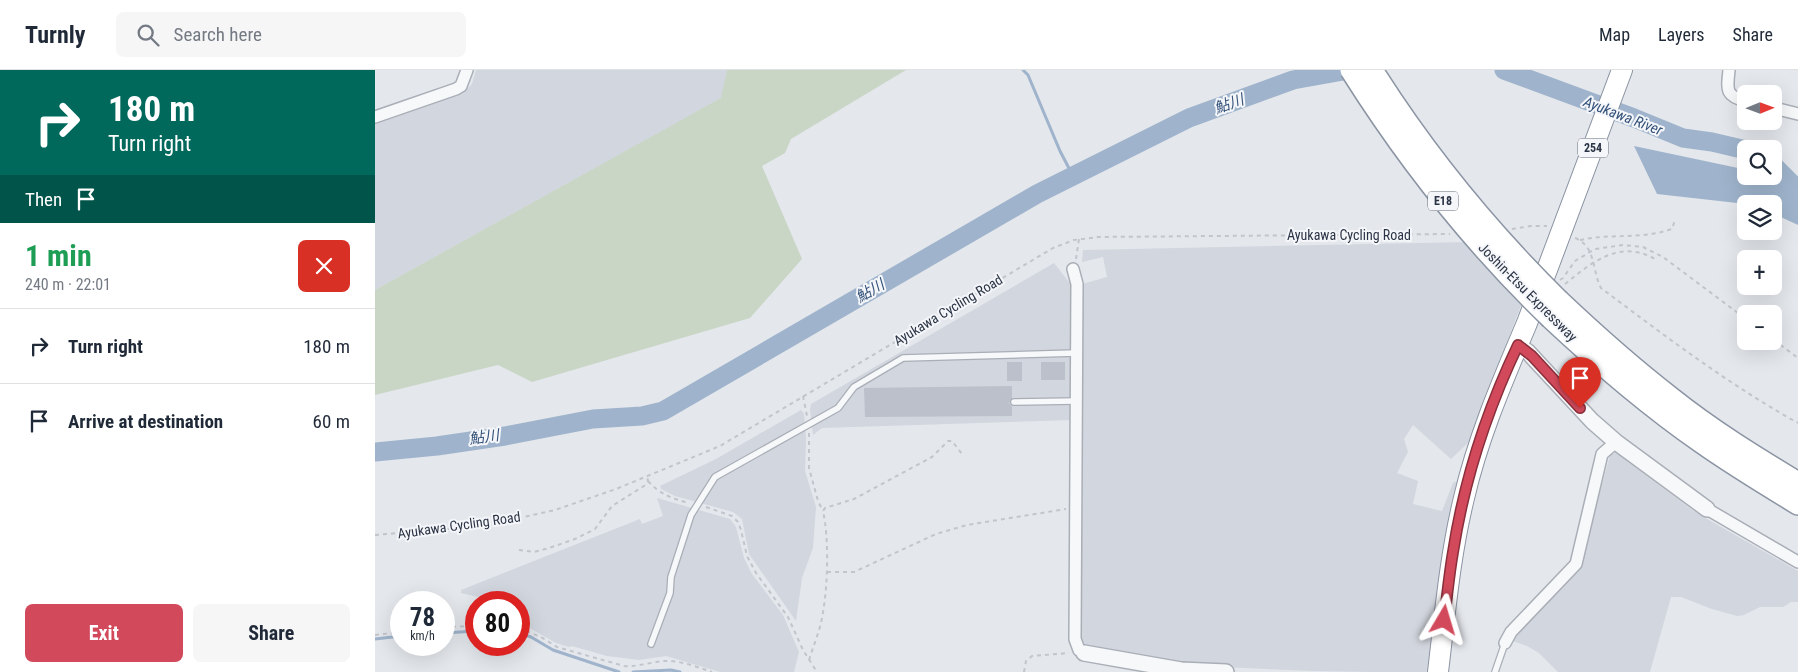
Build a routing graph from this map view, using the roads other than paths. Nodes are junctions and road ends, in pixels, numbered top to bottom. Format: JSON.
{"nodes":[{"id":1,"x":467,"y":70,"type":"edge"},
{"id":2,"x":1351,"y":70,"type":"edge"},
{"id":3,"x":1372,"y":70,"type":"edge"},
{"id":4,"x":1622,"y":70,"type":"edge"},
{"id":5,"x":1729,"y":70,"type":"edge"},
{"id":6,"x":1737,"y":99,"type":"edge"},
{"id":7,"x":1783,"y":110,"type":"edge"},
{"id":8,"x":1798,"y":114,"type":"edge"},
{"id":9,"x":375,"y":117,"type":"edge"},
{"id":10,"x":1073,"y":269,"type":"road end"},
{"id":11,"x":1558,"y":301,"type":"junction"},
{"id":12,"x":1518,"y":345,"type":"junction"},
{"id":13,"x":1076,"y":353,"type":"junction"},
{"id":14,"x":1014,"y":402,"type":"dead end"},
{"id":15,"x":1076,"y":402,"type":"junction"},
{"id":16,"x":1616,"y":442,"type":"junction"},
{"id":17,"x":1798,"y":483,"type":"edge"},
{"id":18,"x":1798,"y":504,"type":"edge"},
{"id":19,"x":1707,"y":508,"type":"joint"},
{"id":20,"x":1798,"y":562,"type":"edge"},
{"id":21,"x":1505,"y":643,"type":"joint"},
{"id":22,"x":651,"y":644,"type":"dead end"},
{"id":23,"x":1081,"y":652,"type":"joint"},
{"id":24,"x":1226,"y":672,"type":"edge"},
{"id":25,"x":1438,"y":672,"type":"edge"},
{"id":26,"x":1495,"y":672,"type":"edge"}],
"edges":[{"from":1,"to":9,"type":"street"},
{"from":2,"to":11,"type":"highway","name":"Joshin-Etsu Expressway","number":"E18","bridge":true},
{"from":3,"to":11,"type":"highway","name":"Joshin-Etsu Expressway","number":"E18","bridge":true},
{"from":4,"to":12,"type":"highway","number":"254"},
{"from":5,"to":6,"type":"street"},
{"from":7,"to":8,"type":"street"},
{"from":10,"to":13,"type":"street"},
{"from":11,"to":17,"type":"highway","name":"Joshin-Etsu Expressway","number":"E18"},
{"from":11,"to":18,"type":"highway","name":"Joshin-Etsu Expressway","number":"E18"},
{"from":12,"to":16,"type":"street"},
{"from":12,"to":25,"type":"highway","number":"254"},
{"from":13,"to":15,"type":"street"},
{"from":13,"to":22,"type":"lane"},
{"from":14,"to":15,"type":"lane"},
{"from":15,"to":23,"type":"street"},
{"from":16,"to":19,"type":"street"},
{"from":16,"to":21,"type":"street"},
{"from":19,"to":20,"type":"street"},
{"from":21,"to":26,"type":"lane"},
{"from":23,"to":24,"type":"street"}]}
